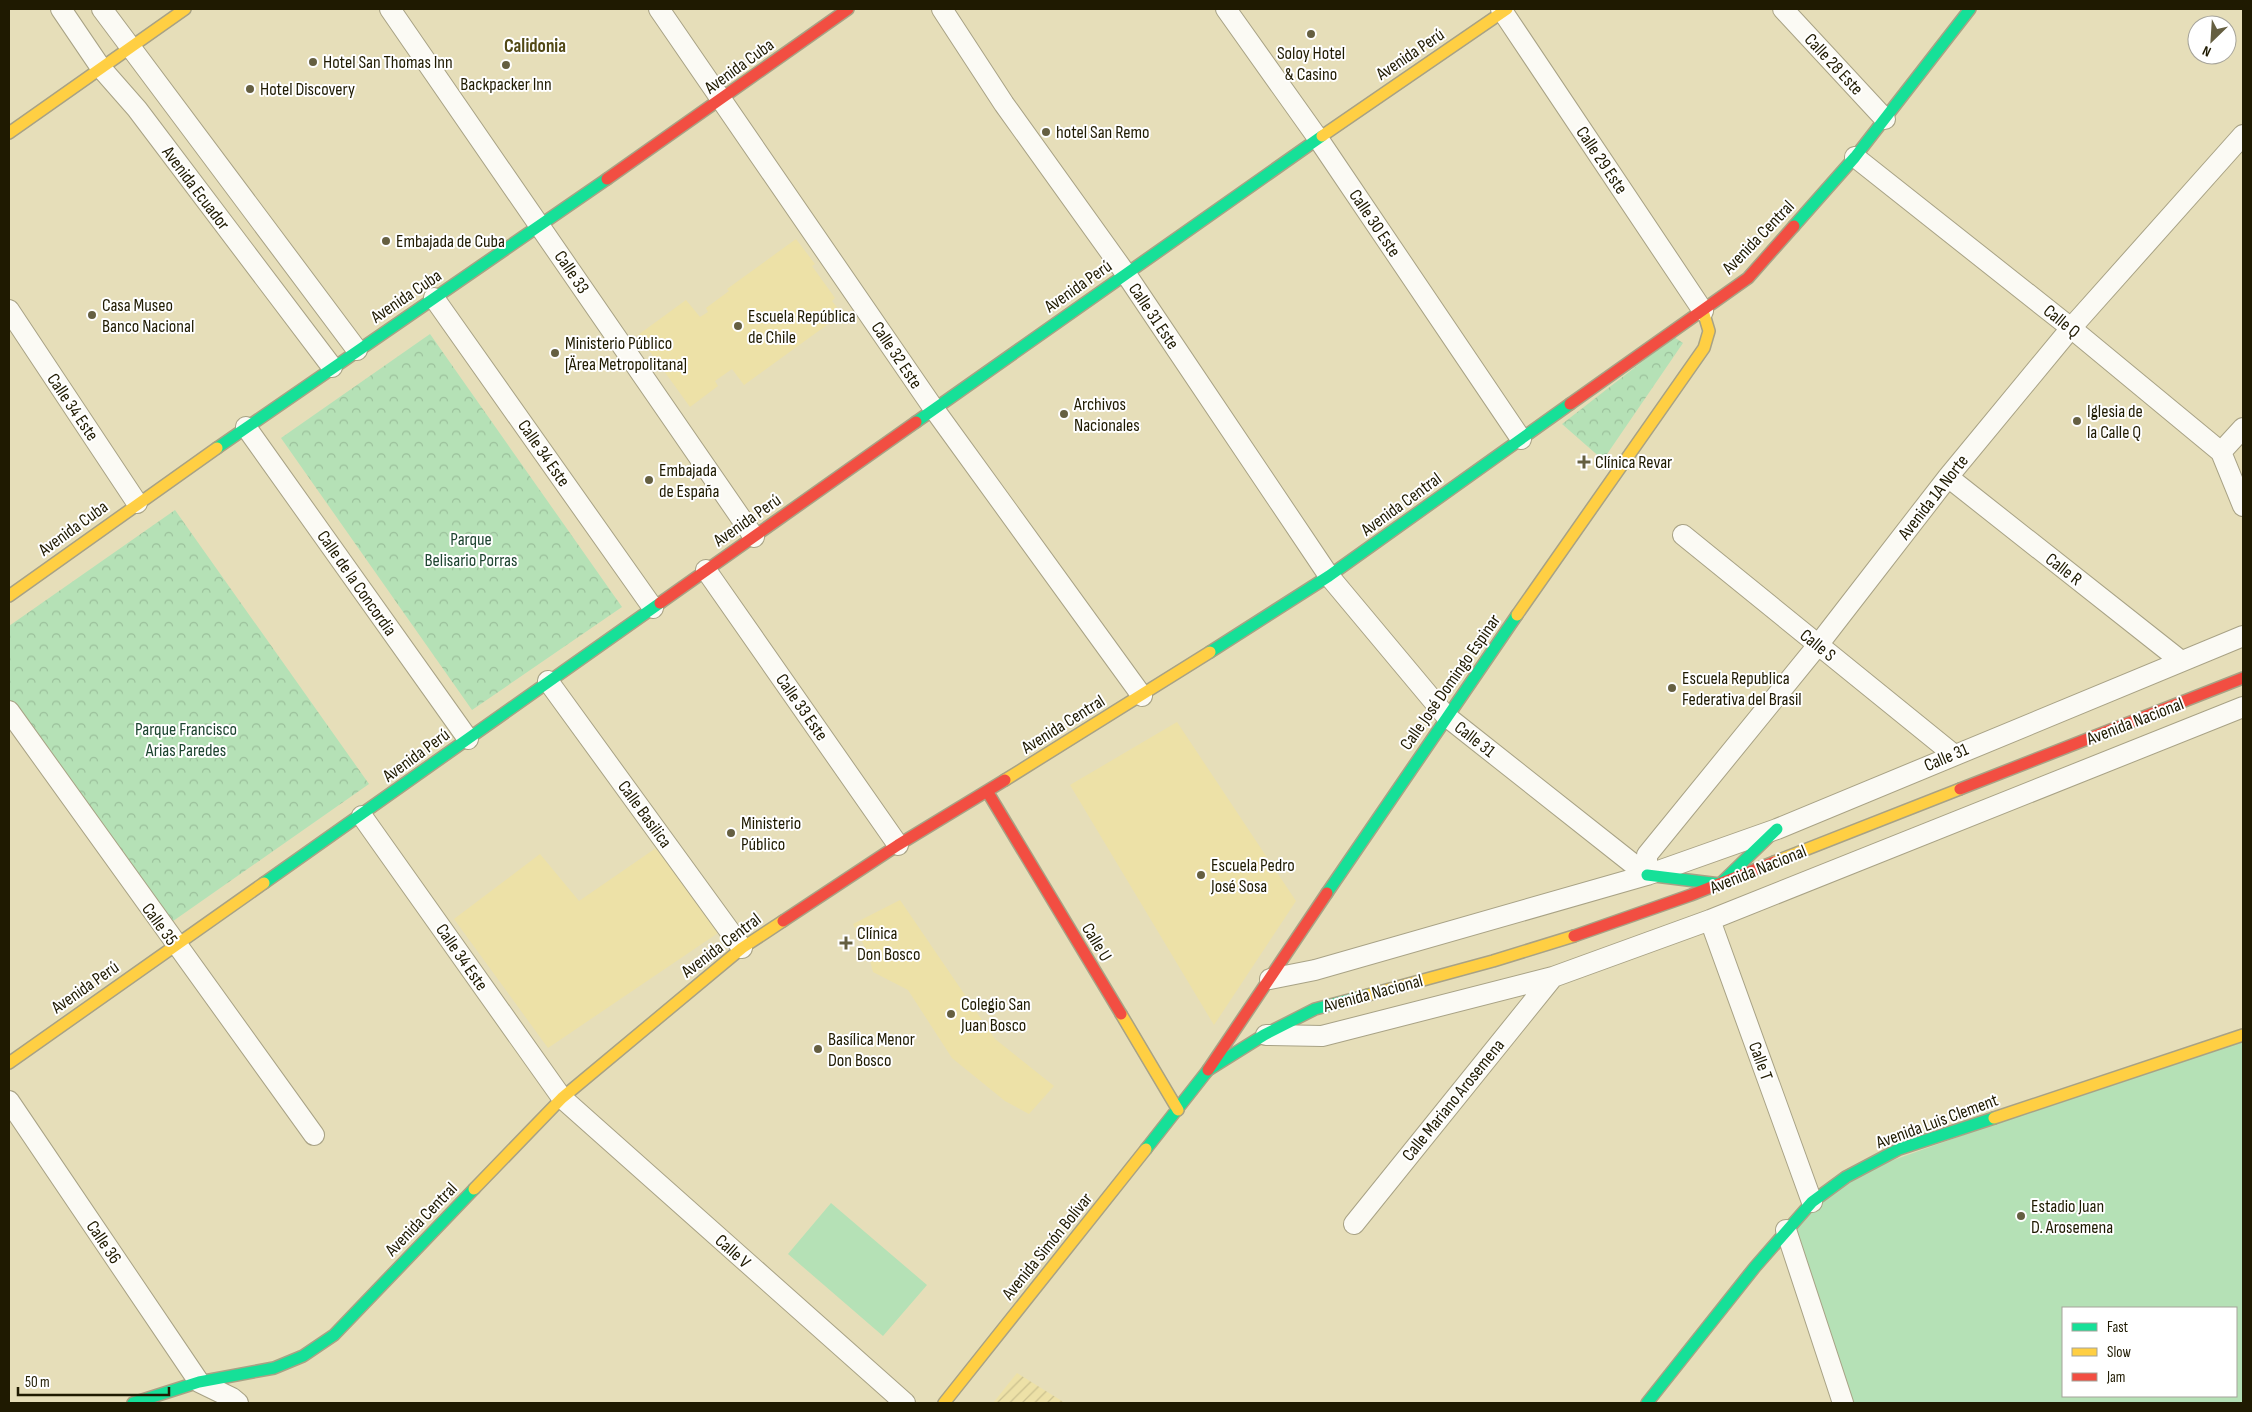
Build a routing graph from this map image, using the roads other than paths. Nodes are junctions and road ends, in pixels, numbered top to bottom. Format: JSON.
{"nodes":[{"id":1,"x":61,"y":9,"type":"edge"},
{"id":2,"x":102,"y":9,"type":"edge"},
{"id":3,"x":184,"y":9,"type":"edge"},
{"id":4,"x":390,"y":9,"type":"edge"},
{"id":5,"x":659,"y":9,"type":"edge"},
{"id":6,"x":848,"y":9,"type":"edge"},
{"id":7,"x":942,"y":9,"type":"edge"},
{"id":8,"x":1226,"y":9,"type":"edge"},
{"id":9,"x":1783,"y":9,"type":"edge"},
{"id":10,"x":1970,"y":9,"type":"edge"},
{"id":11,"x":1504,"y":10,"type":"edge"},
{"id":12,"x":130,"y":48,"type":"junction"},
{"id":13,"x":101,"y":68,"type":"junction"},
{"id":14,"x":723,"y":99,"type":"junction"},
{"id":15,"x":1885,"y":119,"type":"junction"},
{"id":16,"x":9,"y":133,"type":"edge"},
{"id":17,"x":2243,"y":135,"type":"edge"},
{"id":18,"x":1318,"y":137,"type":"junction"},
{"id":19,"x":1855,"y":157,"type":"junction"},
{"id":20,"x":540,"y":226,"type":"junction"},
{"id":21,"x":1126,"y":274,"type":"junction"},
{"id":22,"x":434,"y":298,"type":"junction"},
{"id":23,"x":9,"y":310,"type":"edge"},
{"id":24,"x":1703,"y":311,"type":"junction"},
{"id":25,"x":2071,"y":328,"type":"junction"},
{"id":26,"x":357,"y":350,"type":"junction"},
{"id":27,"x":332,"y":367,"type":"junction"},
{"id":28,"x":934,"y":409,"type":"junction"},
{"id":29,"x":246,"y":427,"type":"junction"},
{"id":30,"x":2243,"y":428,"type":"edge"},
{"id":31,"x":1521,"y":439,"type":"junction"},
{"id":32,"x":2221,"y":452,"type":"junction"},
{"id":33,"x":1948,"y":477,"type":"junction"},
{"id":34,"x":138,"y":503,"type":"junction"},
{"id":35,"x":2243,"y":506,"type":"edge"},
{"id":36,"x":1683,"y":536,"type":"dead end"},
{"id":37,"x":754,"y":537,"type":"junction"},
{"id":38,"x":706,"y":570,"type":"junction"},
{"id":39,"x":1329,"y":576,"type":"junction"},
{"id":40,"x":9,"y":596,"type":"edge"},
{"id":41,"x":653,"y":608,"type":"junction"},
{"id":42,"x":2243,"y":636,"type":"edge"},
{"id":43,"x":1818,"y":645,"type":"junction"},
{"id":44,"x":2181,"y":661,"type":"junction"},
{"id":45,"x":2243,"y":678,"type":"edge"},
{"id":46,"x":548,"y":681,"type":"junction"},
{"id":47,"x":1142,"y":696,"type":"junction"},
{"id":48,"x":2243,"y":707,"type":"edge"},
{"id":49,"x":9,"y":711,"type":"edge"},
{"id":50,"x":1446,"y":716,"type":"junction"},
{"id":51,"x":468,"y":739,"type":"junction"},
{"id":52,"x":1953,"y":754,"type":"junction"},
{"id":53,"x":987,"y":791,"type":"junction"},
{"id":54,"x":362,"y":816,"type":"junction"},
{"id":55,"x":1777,"y":829,"type":"junction"},
{"id":56,"x":898,"y":845,"type":"junction"},
{"id":57,"x":1647,"y":875,"type":"junction"},
{"id":58,"x":1720,"y":884,"type":"junction"},
{"id":59,"x":1710,"y":920,"type":"junction"},
{"id":60,"x":176,"y":946,"type":"junction"},
{"id":61,"x":742,"y":948,"type":"junction"},
{"id":62,"x":1553,"y":976,"type":"junction"},
{"id":63,"x":1270,"y":979,"type":"junction"},
{"id":64,"x":1264,"y":1035,"type":"junction"},
{"id":65,"x":2243,"y":1035,"type":"edge"},
{"id":66,"x":9,"y":1062,"type":"edge"},
{"id":67,"x":1208,"y":1070,"type":"junction"},
{"id":68,"x":562,"y":1098,"type":"junction"},
{"id":69,"x":9,"y":1101,"type":"edge"},
{"id":70,"x":1178,"y":1110,"type":"junction"},
{"id":71,"x":314,"y":1135,"type":"dead end"},
{"id":72,"x":1812,"y":1202,"type":"junction"},
{"id":73,"x":1354,"y":1224,"type":"dead end"},
{"id":74,"x":1786,"y":1230,"type":"junction"},
{"id":75,"x":199,"y":1382,"type":"junction"},
{"id":76,"x":133,"y":1403,"type":"edge"},
{"id":77,"x":238,"y":1403,"type":"edge"},
{"id":78,"x":904,"y":1403,"type":"edge"},
{"id":79,"x":944,"y":1403,"type":"edge"},
{"id":80,"x":1647,"y":1403,"type":"edge"},
{"id":81,"x":1844,"y":1403,"type":"edge"}],
"edges":[{"from":1,"to":13,"type":"street","name":"Avenida Ecuador"},
{"from":2,"to":12,"type":"street","name":"Avenida Ecuador"},
{"from":3,"to":12,"type":"main road"},
{"from":4,"to":20,"type":"street","name":"Calle 33"},
{"from":5,"to":14,"type":"street","name":"Calle 32 Este"},
{"from":6,"to":14,"type":"main road","name":"Avenida Cuba"},
{"from":7,"to":21,"type":"street","name":"Calle 31 Este"},
{"from":8,"to":18,"type":"street","name":"Calle 30 Este"},
{"from":9,"to":15,"type":"street","name":"Calle 28 Este"},
{"from":10,"to":15,"type":"main road","name":"Avenida Central"},
{"from":11,"to":18,"type":"main road","name":"Avenida Perú"},
{"from":11,"to":24,"type":"street","name":"Calle 29 Este"},
{"from":12,"to":13,"type":"main road"},
{"from":12,"to":26,"type":"street","name":"Avenida Ecuador"},
{"from":13,"to":16,"type":"main road"},
{"from":13,"to":27,"type":"street","name":"Avenida Ecuador"},
{"from":14,"to":20,"type":"main road","name":"Avenida Cuba"},
{"from":14,"to":28,"type":"street","name":"Calle 32 Este"},
{"from":15,"to":19,"type":"main road","name":"Avenida Central"},
{"from":17,"to":25,"type":"street","name":"Avenida 1A Norte"},
{"from":18,"to":21,"type":"main road","name":"Avenida Perú"},
{"from":18,"to":31,"type":"street","name":"Calle 30 Este"},
{"from":19,"to":24,"type":"main road","name":"Avenida Central"},
{"from":19,"to":25,"type":"street","name":"Calle Q"},
{"from":20,"to":22,"type":"main road","name":"Avenida Cuba"},
{"from":20,"to":37,"type":"street","name":"Calle 33"},
{"from":21,"to":28,"type":"main road","name":"Avenida Perú"},
{"from":21,"to":39,"type":"street","name":"Calle 31 Este"},
{"from":22,"to":26,"type":"main road","name":"Avenida Cuba"},
{"from":22,"to":41,"type":"street","name":"Calle 34 Este"},
{"from":23,"to":34,"type":"street","name":"Calle 34 Este"},
{"from":24,"to":31,"type":"main road","name":"Avenida Central"},
{"from":24,"to":50,"type":"main road","name":"Calle José Domingo Espinar"},
{"from":25,"to":32,"type":"street","name":"Calle Q"},
{"from":25,"to":33,"type":"street","name":"Avenida 1A Norte"},
{"from":26,"to":27,"type":"main road","name":"Avenida Cuba"},
{"from":27,"to":29,"type":"main road","name":"Avenida Cuba"},
{"from":28,"to":37,"type":"main road","name":"Avenida Perú"},
{"from":28,"to":47,"type":"street","name":"Calle 32 Este"},
{"from":29,"to":34,"type":"main road","name":"Avenida Cuba"},
{"from":29,"to":51,"type":"street","name":"Calle de la Concordia"},
{"from":30,"to":32,"type":"street"},
{"from":31,"to":39,"type":"main road","name":"Avenida Central"},
{"from":32,"to":35,"type":"street","name":"Calle Q"},
{"from":33,"to":43,"type":"street","name":"Avenida 1A Norte"},
{"from":33,"to":44,"type":"street","name":"Calle R"},
{"from":34,"to":40,"type":"main road","name":"Avenida Cuba"},
{"from":36,"to":43,"type":"street","name":"Calle S"},
{"from":37,"to":38,"type":"main road","name":"Avenida Perú"},
{"from":38,"to":41,"type":"main road","name":"Avenida Perú"},
{"from":38,"to":56,"type":"street","name":"Calle 33 Este"},
{"from":39,"to":47,"type":"main road","name":"Avenida Central"},
{"from":39,"to":50,"type":"street","name":"Calle 31"},
{"from":41,"to":46,"type":"main road","name":"Avenida Perú"},
{"from":42,"to":44,"type":"street","name":"Calle 31"},
{"from":43,"to":52,"type":"street","name":"Calle S"},
{"from":43,"to":57,"type":"street","name":"Avenida 1A Norte"},
{"from":44,"to":52,"type":"street","name":"Calle 31"},
{"from":45,"to":58,"type":"main road","name":"Avenida Nacional"},
{"from":46,"to":51,"type":"main road","name":"Avenida Perú"},
{"from":46,"to":61,"type":"street","name":"Calle Basilica"},
{"from":47,"to":53,"type":"main road","name":"Avenida Central"},
{"from":48,"to":59,"type":"street","name":"Avenida Nacional"},
{"from":49,"to":60,"type":"street","name":"Calle 35"},
{"from":50,"to":57,"type":"street","name":"Calle 31"},
{"from":50,"to":63,"type":"main road","name":"Calle José Domingo Espinar"},
{"from":51,"to":54,"type":"main road","name":"Avenida Perú"},
{"from":52,"to":55,"type":"street","name":"Calle 31"},
{"from":53,"to":56,"type":"main road","name":"Avenida Central"},
{"from":53,"to":70,"type":"main road","name":"Calle U"},
{"from":54,"to":60,"type":"main road","name":"Avenida Perú"},
{"from":54,"to":68,"type":"street","name":"Calle 34 Este"},
{"from":55,"to":57,"type":"street","name":"Calle 31"},
{"from":55,"to":58,"type":"main road"},
{"from":56,"to":61,"type":"main road","name":"Avenida Central"},
{"from":57,"to":58,"type":"main road"},
{"from":57,"to":63,"type":"street","name":"Calle 31"},
{"from":58,"to":64,"type":"main road","name":"Avenida Nacional"},
{"from":59,"to":62,"type":"street","name":"Avenida Nacional"},
{"from":59,"to":72,"type":"street","name":"Calle T"},
{"from":60,"to":66,"type":"main road","name":"Avenida Perú"},
{"from":60,"to":71,"type":"street","name":"Calle 35"},
{"from":61,"to":68,"type":"main road","name":"Avenida Central"},
{"from":62,"to":64,"type":"street","name":"Avenida Nacional"},
{"from":62,"to":73,"type":"street","name":"Calle Mariano Arosemena"},
{"from":63,"to":67,"type":"main road","name":"Calle José Domingo Espinar"},
{"from":64,"to":67,"type":"main road","name":"Avenida Nacional"},
{"from":65,"to":72,"type":"main road","name":"Avenida Luis Clement"},
{"from":67,"to":70,"type":"main road","name":"Avenida Nacional"},
{"from":68,"to":75,"type":"main road","name":"Avenida Central"},
{"from":68,"to":78,"type":"street","name":"Calle V"},
{"from":69,"to":75,"type":"street","name":"Calle 36"},
{"from":70,"to":79,"type":"main road","name":"Avenida Simón Bolívar"},
{"from":72,"to":74,"type":"main road","name":"Avenida Luis Clement"},
{"from":74,"to":80,"type":"main road","name":"Avenida Luis Clement"},
{"from":74,"to":81,"type":"street"},
{"from":75,"to":76,"type":"main road","name":"Avenida Central"},
{"from":75,"to":77,"type":"street"}]}
